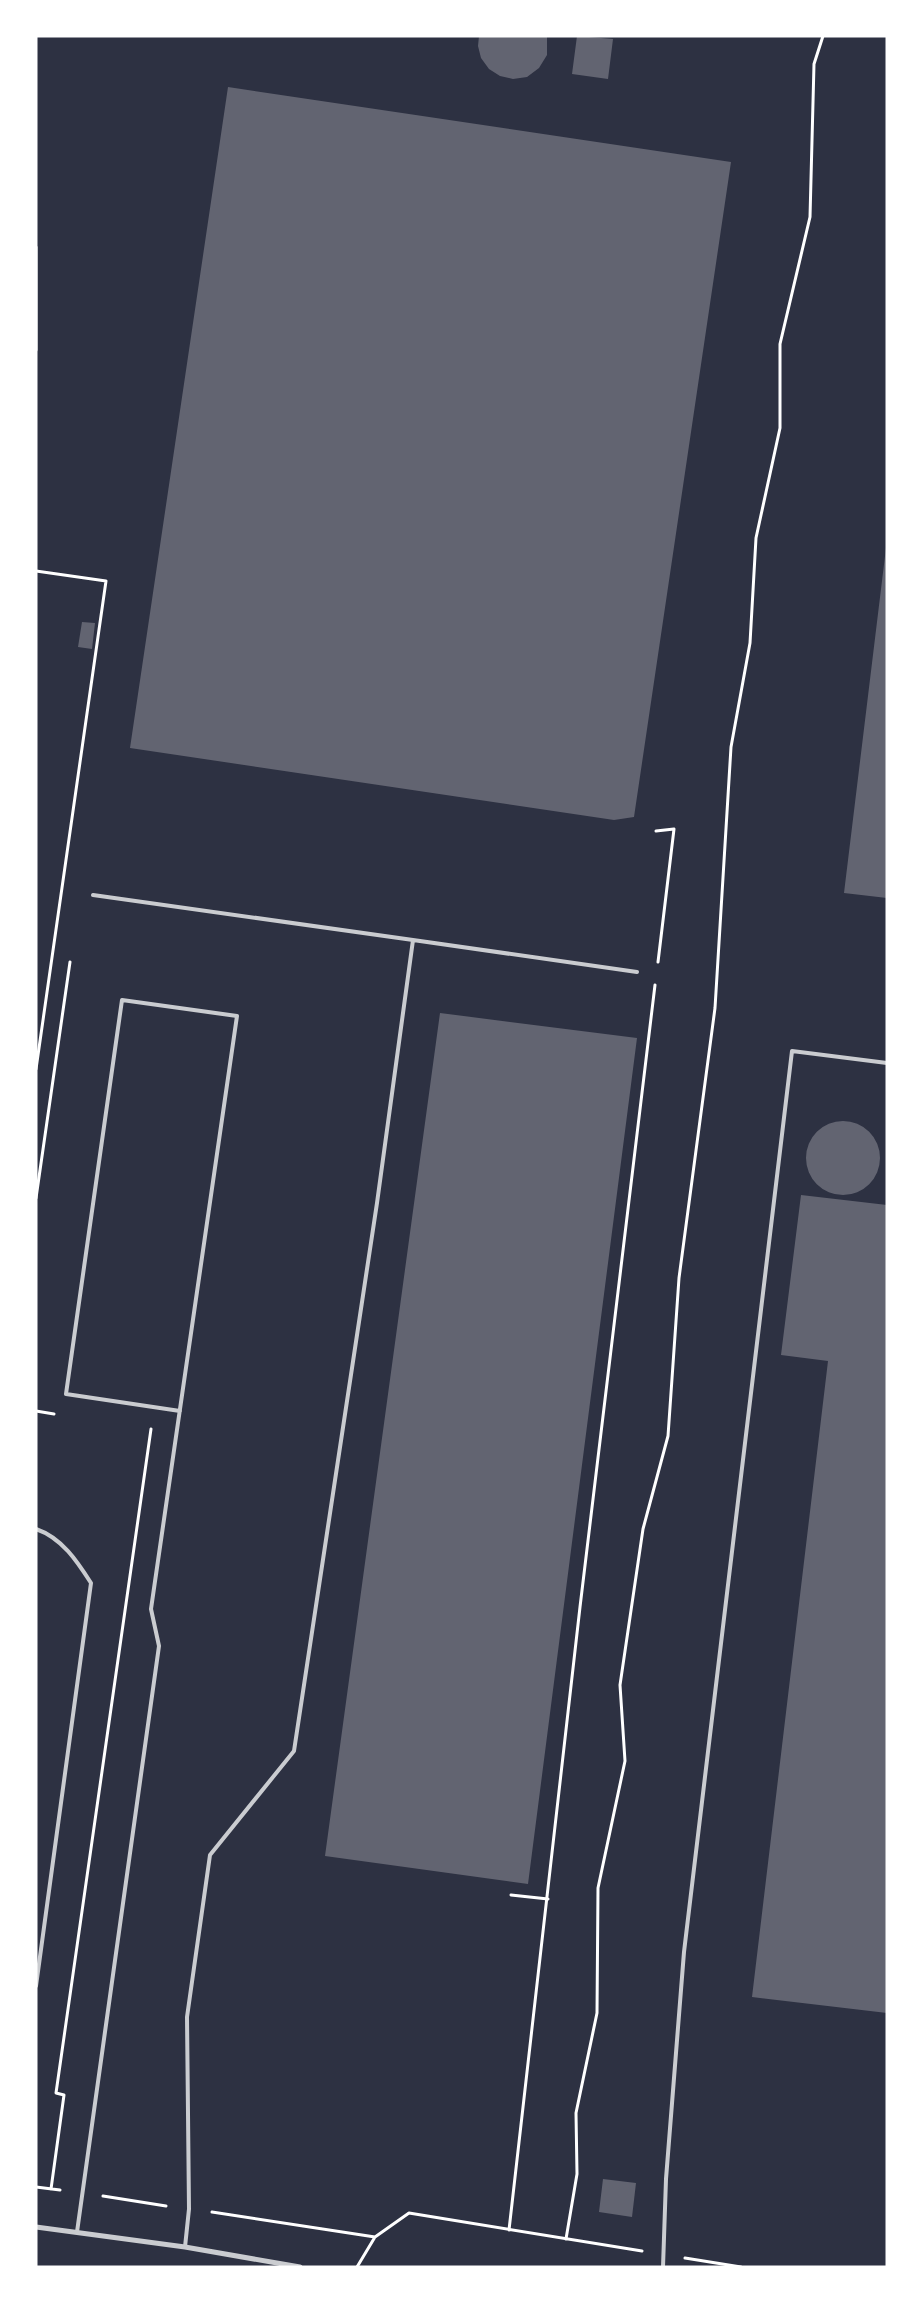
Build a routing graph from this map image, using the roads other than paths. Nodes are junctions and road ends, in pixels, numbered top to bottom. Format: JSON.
{"nodes":[{"id":1,"x":93,"y":895,"type":"dead end"},
{"id":2,"x":413,"y":940,"type":"junction"},
{"id":3,"x":638,"y":972,"type":"dead end"},
{"id":4,"x":887,"y":1063,"type":"edge"},
{"id":5,"x":180,"y":1411,"type":"junction"},
{"id":6,"x":36,"y":1529,"type":"edge"},
{"id":7,"x":36,"y":1986,"type":"edge"},
{"id":8,"x":36,"y":2227,"type":"edge"},
{"id":9,"x":77,"y":2232,"type":"junction"},
{"id":10,"x":185,"y":2247,"type":"junction"},
{"id":11,"x":300,"y":2267,"type":"edge"},
{"id":12,"x":663,"y":2267,"type":"edge"}],
"edges":[{"from":1,"to":2,"type":"lane"},
{"from":2,"to":3,"type":"lane"},
{"from":2,"to":10,"type":"lane"},
{"from":4,"to":12,"type":"lane"},
{"from":5,"to":5,"type":"lane"},
{"from":5,"to":9,"type":"lane"},
{"from":6,"to":7,"type":"lane"},
{"from":8,"to":9,"type":"street"},
{"from":9,"to":10,"type":"street"},
{"from":10,"to":11,"type":"street"}]}
